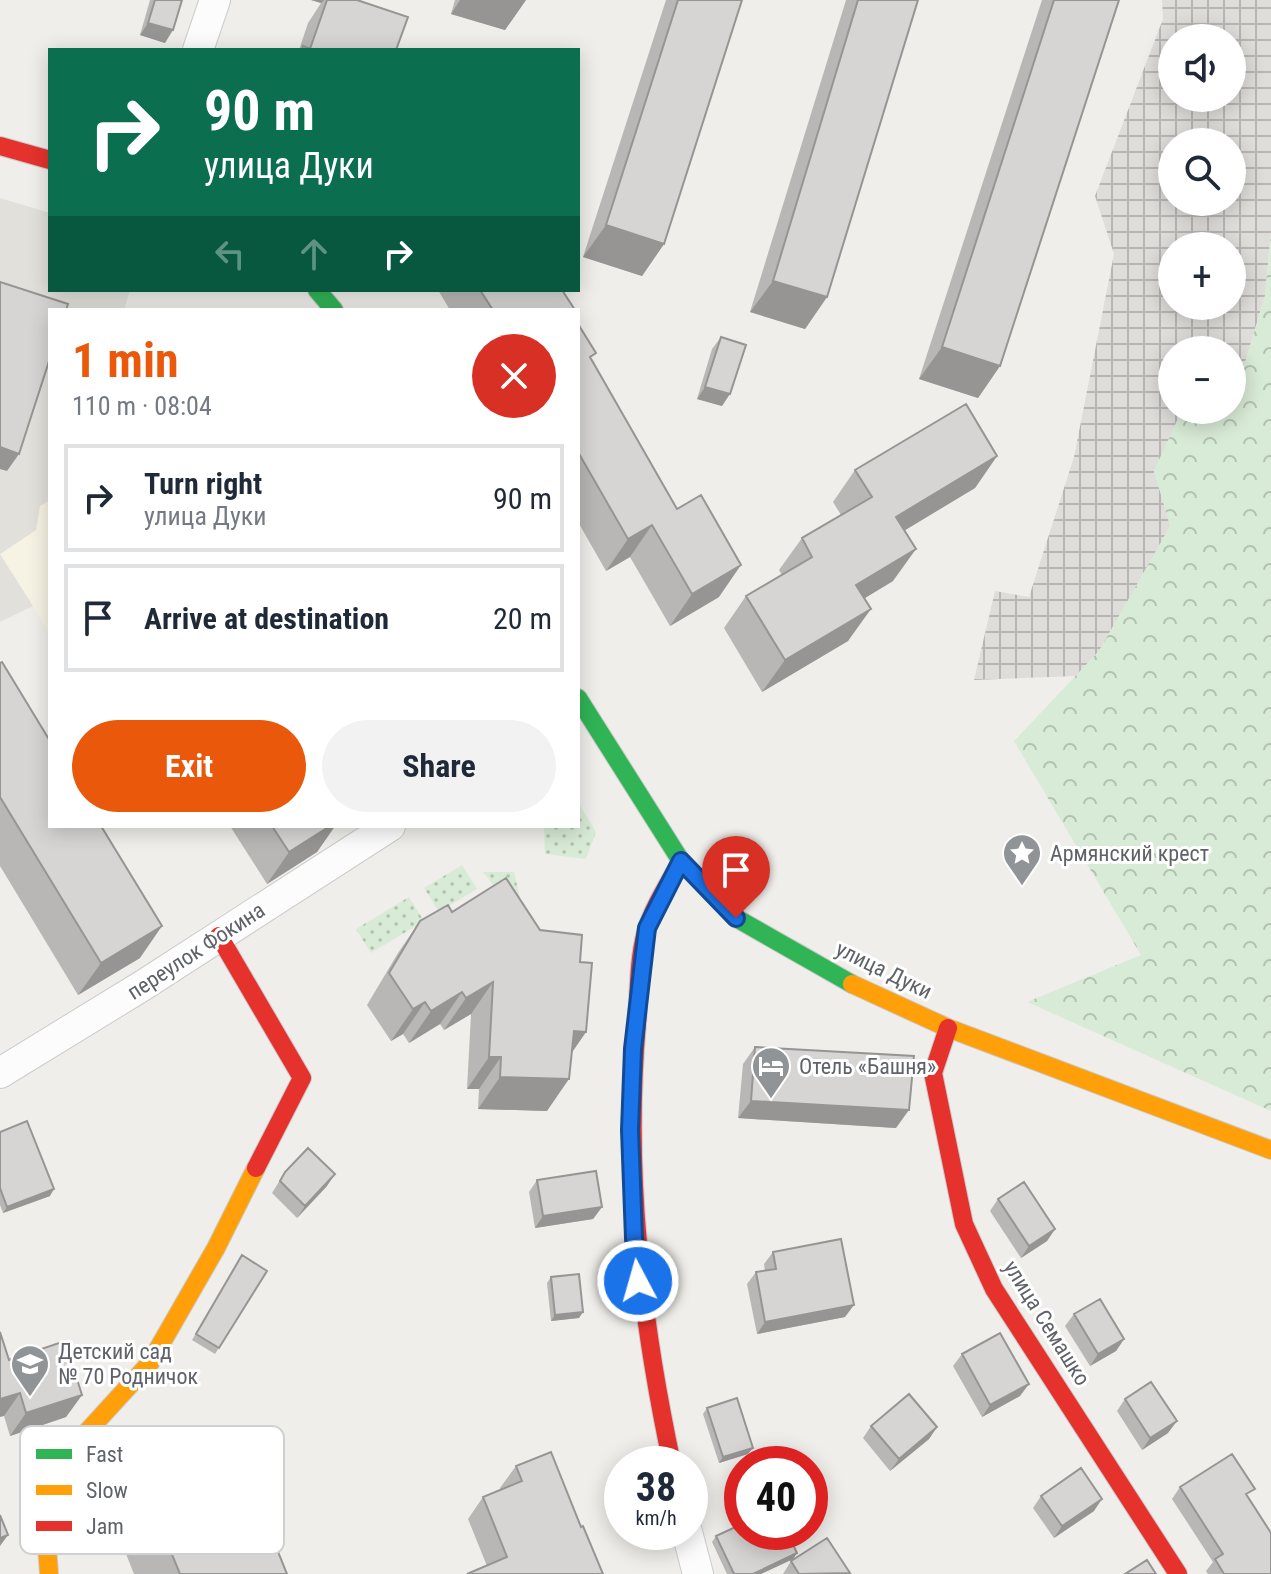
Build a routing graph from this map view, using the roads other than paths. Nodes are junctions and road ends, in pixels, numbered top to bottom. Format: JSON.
{"nodes":[{"id":1,"x":215,"y":0,"type":"edge"},
{"id":2,"x":199,"y":48,"type":"edge"},
{"id":3,"x":0,"y":146,"type":"edge"},
{"id":4,"x":48,"y":159,"type":"edge"},
{"id":5,"x":319,"y":292,"type":"edge"},
{"id":6,"x":332,"y":308,"type":"edge"},
{"id":7,"x":580,"y":707,"type":"edge"},
{"id":8,"x":387,"y":828,"type":"edge"},
{"id":9,"x":681,"y":861,"type":"junction"},
{"id":10,"x":219,"y":936,"type":"junction"},
{"id":11,"x":948,"y":1028,"type":"junction"},
{"id":12,"x":0,"y":1073,"type":"edge"},
{"id":13,"x":1271,"y":1150,"type":"edge"},
{"id":14,"x":92,"y":1426,"type":"edge"},
{"id":15,"x":668,"y":1446,"type":"edge"},
{"id":16,"x":692,"y":1550,"type":"edge"},
{"id":17,"x":48,"y":1554,"type":"edge"},
{"id":18,"x":49,"y":1574,"type":"edge"},
{"id":19,"x":698,"y":1574,"type":"edge"},
{"id":20,"x":1178,"y":1574,"type":"edge"}],
"edges":[{"from":1,"to":2,"type":"street"},
{"from":3,"to":4,"type":"street"},
{"from":5,"to":6,"type":"street"},
{"from":7,"to":9,"type":"street","name":"улица Дуки"},
{"from":8,"to":10,"type":"street","name":"переулок Фокина"},
{"from":9,"to":11,"type":"street","name":"улица Дуки"},
{"from":9,"to":15,"type":"street"},
{"from":10,"to":12,"type":"street","name":"переулок Фокина"},
{"from":10,"to":14,"type":"street"},
{"from":11,"to":13,"type":"street","name":"улица Дуки"},
{"from":11,"to":20,"type":"street","name":"улица Семашко"},
{"from":16,"to":19,"type":"street"},
{"from":17,"to":18,"type":"street"}]}
